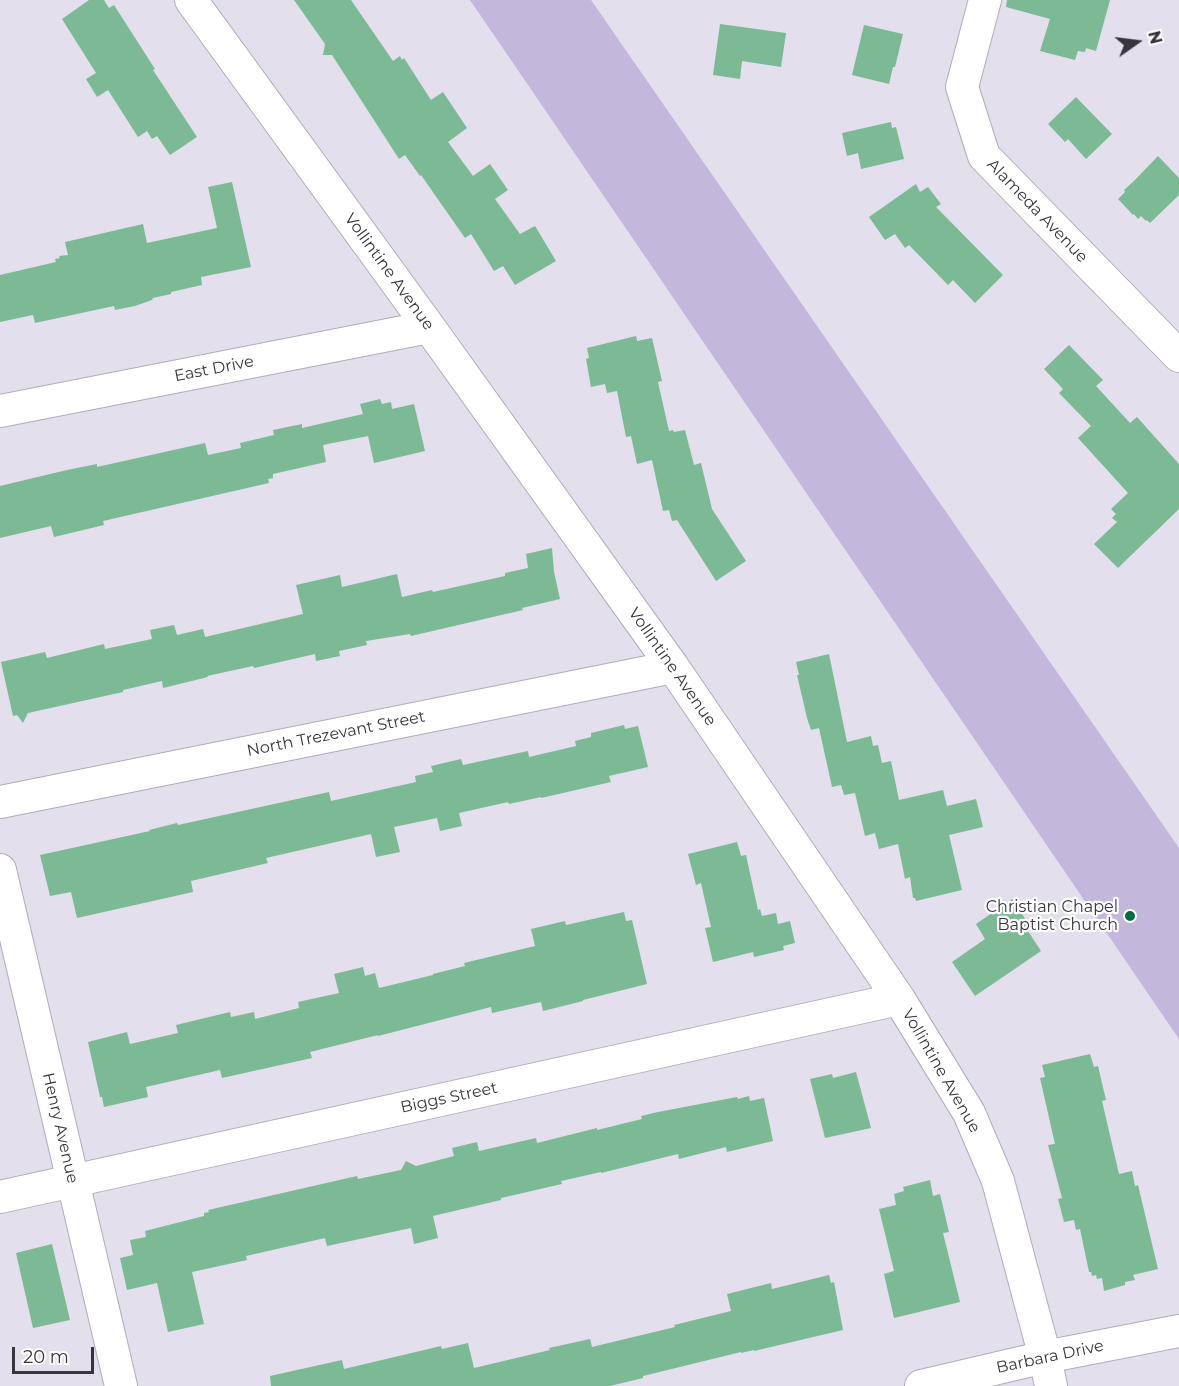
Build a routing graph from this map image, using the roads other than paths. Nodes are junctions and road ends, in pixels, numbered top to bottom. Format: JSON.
{"nodes":[{"id":1,"x":191,"y":0,"type":"edge"},
{"id":2,"x":985,"y":0,"type":"edge"},
{"id":3,"x":429,"y":327,"type":"junction"},
{"id":4,"x":1179,"y":356,"type":"edge"},
{"id":5,"x":0,"y":411,"type":"edge"},
{"id":6,"x":673,"y":667,"type":"junction"},
{"id":7,"x":0,"y":802,"type":"edge"},
{"id":8,"x":0,"y":870,"type":"edge"},
{"id":9,"x":899,"y":999,"type":"junction"},
{"id":10,"x":72,"y":1181,"type":"junction"},
{"id":11,"x":0,"y":1197,"type":"edge"},
{"id":12,"x":1179,"y":1331,"type":"edge"},
{"id":13,"x":1048,"y":1372,"type":"edge"},
{"id":14,"x":121,"y":1386,"type":"edge"},
{"id":15,"x":921,"y":1386,"type":"edge"}],
"edges":[{"from":1,"to":3,"type":"street","name":"Vollintine Avenue"},
{"from":2,"to":4,"type":"street","name":"Alameda Avenue"},
{"from":3,"to":5,"type":"street","name":"East Drive"},
{"from":3,"to":6,"type":"street","name":"Vollintine Avenue"},
{"from":6,"to":7,"type":"street","name":"North Trezevant Street"},
{"from":6,"to":9,"type":"street","name":"Vollintine Avenue"},
{"from":8,"to":10,"type":"street","name":"Henry Avenue"},
{"from":9,"to":10,"type":"street","name":"Biggs Street"},
{"from":9,"to":13,"type":"street","name":"Vollintine Avenue"},
{"from":10,"to":11,"type":"street","name":"Biggs Street"},
{"from":10,"to":14,"type":"street","name":"Henry Avenue"},
{"from":12,"to":13,"type":"street","name":"Barbara Drive"},
{"from":13,"to":15,"type":"street","name":"Barbara Drive"}]}
